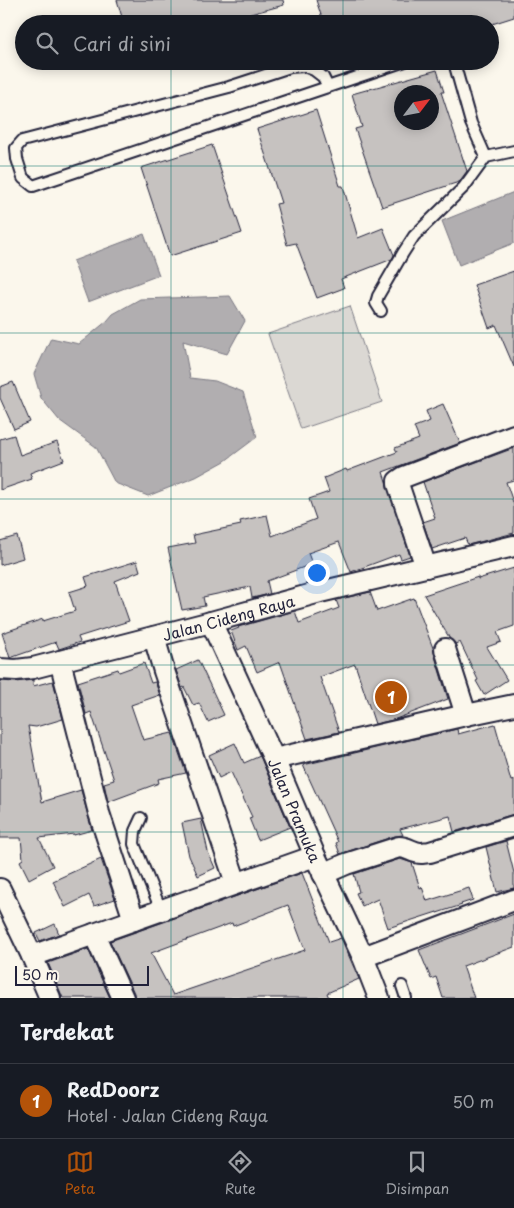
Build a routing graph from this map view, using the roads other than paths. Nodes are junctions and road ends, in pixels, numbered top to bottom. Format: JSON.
{"nodes":[{"id":1,"x":281,"y":70,"type":"edge"},
{"id":2,"x":314,"y":70,"type":"edge"},
{"id":3,"x":378,"y":70,"type":"edge"},
{"id":4,"x":456,"y":70,"type":"edge"},
{"id":5,"x":328,"y":87,"type":"junction"},
{"id":6,"x":514,"y":151,"type":"edge"},
{"id":7,"x":486,"y":157,"type":"junction"},
{"id":8,"x":381,"y":311,"type":"dead end"},
{"id":9,"x":514,"y":434,"type":"edge"},
{"id":10,"x":514,"y":546,"type":"edge"},
{"id":11,"x":426,"y":567,"type":"junction"},
{"id":12,"x":211,"y":622,"type":"junction"},
{"id":13,"x":154,"y":636,"type":"junction"},
{"id":14,"x":445,"y":649,"type":"dead end"},
{"id":15,"x":60,"y":661,"type":"junction"},
{"id":16,"x":0,"y":669,"type":"edge"},
{"id":17,"x":514,"y":705,"type":"edge"},
{"id":18,"x":466,"y":715,"type":"junction"},
{"id":19,"x":274,"y":759,"type":"junction"},
{"id":20,"x":141,"y":818,"type":"dead end"},
{"id":21,"x":514,"y":826,"type":"edge"},
{"id":22,"x":315,"y":856,"type":"junction"},
{"id":23,"x":323,"y":874,"type":"junction"},
{"id":24,"x":236,"y":883,"type":"junction"},
{"id":25,"x":0,"y":889,"type":"edge"},
{"id":26,"x":514,"y":900,"type":"edge"},
{"id":27,"x":161,"y":910,"type":"junction"},
{"id":28,"x":134,"y":920,"type":"junction"},
{"id":29,"x":94,"y":934,"type":"junction"},
{"id":30,"x":32,"y":956,"type":"junction"},
{"id":31,"x":362,"y":957,"type":"junction"},
{"id":32,"x":402,"y":986,"type":"dead end"},
{"id":33,"x":50,"y":998,"type":"edge"},
{"id":34,"x":123,"y":998,"type":"edge"},
{"id":35,"x":379,"y":998,"type":"edge"},
{"id":36,"x":406,"y":998,"type":"edge"}],
"edges":[{"from":1,"to":5,"type":"lane"},
{"from":2,"to":5,"type":"lane"},
{"from":3,"to":5,"type":"lane"},
{"from":4,"to":7,"type":"lane"},
{"from":6,"to":7,"type":"lane"},
{"from":7,"to":8,"type":"lane"},
{"from":9,"to":11,"type":"street"},
{"from":10,"to":11,"type":"street","name":"Jalan Cideng Raya"},
{"from":11,"to":12,"type":"street","name":"Jalan Cideng Raya"},
{"from":12,"to":13,"type":"street","name":"Jalan Cideng Raya"},
{"from":12,"to":19,"type":"street","name":"Jalan Pramuka"},
{"from":13,"to":15,"type":"street","name":"Jalan Cideng Raya"},
{"from":13,"to":24,"type":"street"},
{"from":14,"to":18,"type":"street"},
{"from":15,"to":16,"type":"street","name":"Jalan Cideng Raya"},
{"from":15,"to":28,"type":"street"},
{"from":17,"to":18,"type":"street"},
{"from":18,"to":19,"type":"street"},
{"from":19,"to":22,"type":"street","name":"Jalan Pramuka"},
{"from":20,"to":27,"type":"lane"},
{"from":21,"to":23,"type":"street"},
{"from":22,"to":23,"type":"street","name":"Jalan Pramuka"},
{"from":22,"to":24,"type":"street"},
{"from":23,"to":31,"type":"street","name":"Jalan Pramuka"},
{"from":24,"to":27,"type":"street"},
{"from":25,"to":30,"type":"street"},
{"from":26,"to":31,"type":"street"},
{"from":27,"to":28,"type":"street"},
{"from":28,"to":29,"type":"street"},
{"from":29,"to":30,"type":"street"},
{"from":29,"to":34,"type":"street"},
{"from":30,"to":33,"type":"street"},
{"from":31,"to":35,"type":"street","name":"Jalan Pramuka"},
{"from":32,"to":36,"type":"lane"}]}
